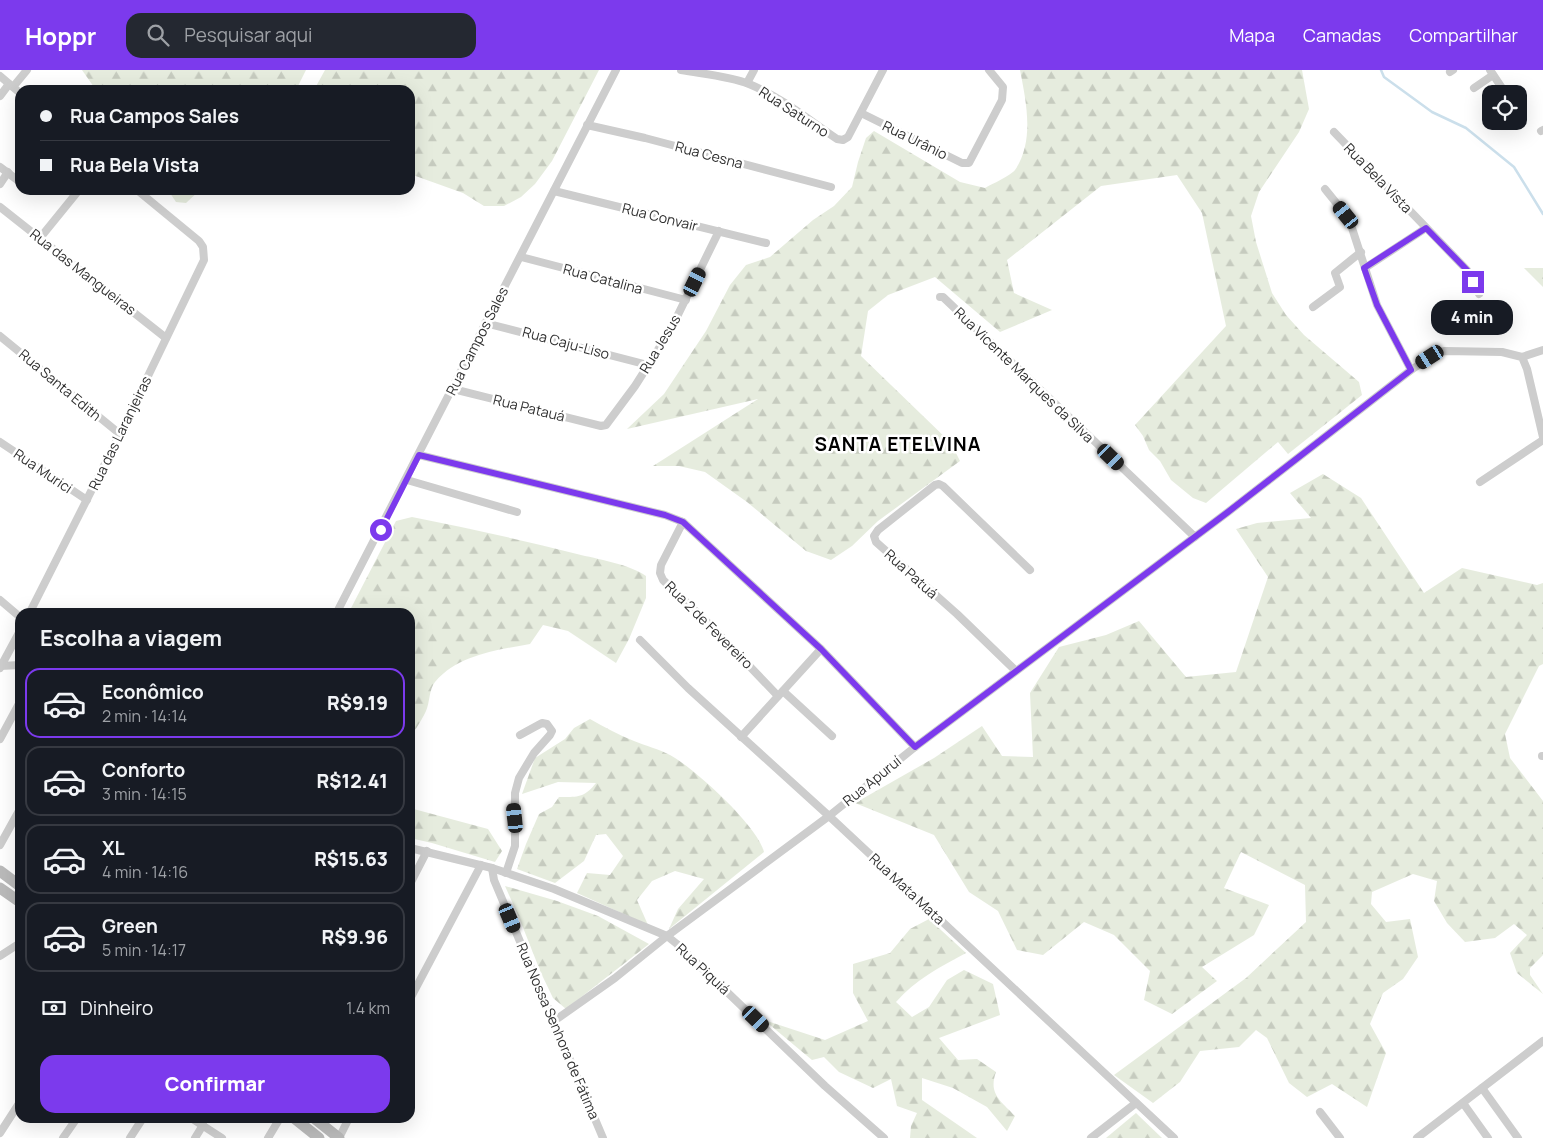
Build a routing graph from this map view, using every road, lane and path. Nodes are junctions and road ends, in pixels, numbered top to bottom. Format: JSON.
{"nodes":[{"id":1,"x":27,"y":70,"type":"edge"},
{"id":2,"x":616,"y":70,"type":"edge"},
{"id":3,"x":682,"y":70,"type":"edge"},
{"id":4,"x":754,"y":70,"type":"edge"},
{"id":5,"x":883,"y":70,"type":"edge"},
{"id":6,"x":989,"y":70,"type":"edge"},
{"id":7,"x":1492,"y":72,"type":"edge"},
{"id":8,"x":0,"y":76,"type":"edge"},
{"id":9,"x":747,"y":83,"type":"junction"},
{"id":10,"x":1500,"y":85,"type":"edge"},
{"id":11,"x":11,"y":86,"type":"junction"},
{"id":12,"x":1474,"y":88,"type":"dead end"},
{"id":13,"x":15,"y":89,"type":"edge"},
{"id":14,"x":0,"y":96,"type":"edge"},
{"id":15,"x":861,"y":113,"type":"junction"},
{"id":16,"x":587,"y":126,"type":"junction"},
{"id":17,"x":1334,"y":132,"type":"dead end"},
{"id":18,"x":0,"y":167,"type":"edge"},
{"id":19,"x":8,"y":172,"type":"junction"},
{"id":20,"x":15,"y":178,"type":"edge"},
{"id":21,"x":0,"y":184,"type":"edge"},
{"id":22,"x":830,"y":187,"type":"dead end"},
{"id":23,"x":1325,"y":189,"type":"dead end"},
{"id":24,"x":554,"y":191,"type":"junction"},
{"id":25,"x":75,"y":195,"type":"edge"},
{"id":26,"x":143,"y":195,"type":"edge"},
{"id":27,"x":0,"y":207,"type":"edge"},
{"id":28,"x":1426,"y":228,"type":"junction"},
{"id":29,"x":719,"y":231,"type":"junction"},
{"id":30,"x":40,"y":238,"type":"junction"},
{"id":31,"x":766,"y":243,"type":"dead end"},
{"id":32,"x":1361,"y":252,"type":"junction"},
{"id":33,"x":521,"y":256,"type":"junction"},
{"id":34,"x":1364,"y":268,"type":"junction"},
{"id":35,"x":1479,"y":294,"type":"dead end"},
{"id":36,"x":940,"y":297,"type":"dead end"},
{"id":37,"x":686,"y":300,"type":"junction"},
{"id":38,"x":1312,"y":307,"type":"dead end"},
{"id":39,"x":485,"y":323,"type":"junction"},
{"id":40,"x":0,"y":336,"type":"edge"},
{"id":41,"x":166,"y":338,"type":"junction"},
{"id":42,"x":1543,"y":350,"type":"edge"},
{"id":43,"x":1522,"y":358,"type":"junction"},
{"id":44,"x":648,"y":365,"type":"junction"},
{"id":45,"x":1411,"y":370,"type":"junction"},
{"id":46,"x":453,"y":389,"type":"junction"},
{"id":47,"x":606,"y":425,"type":"joint"},
{"id":48,"x":120,"y":434,"type":"junction"},
{"id":49,"x":1543,"y":439,"type":"edge"},
{"id":50,"x":0,"y":442,"type":"edge"},
{"id":51,"x":419,"y":455,"type":"junction"},
{"id":52,"x":406,"y":480,"type":"junction"},
{"id":53,"x":1480,"y":482,"type":"dead end"},
{"id":54,"x":87,"y":500,"type":"junction"},
{"id":55,"x":517,"y":512,"type":"dead end"},
{"id":56,"x":683,"y":522,"type":"junction"},
{"id":57,"x":1195,"y":537,"type":"junction"},
{"id":58,"x":1030,"y":570,"type":"dead end"},
{"id":59,"x":0,"y":600,"type":"edge"},
{"id":60,"x":32,"y":608,"type":"edge"},
{"id":61,"x":339,"y":608,"type":"edge"},
{"id":62,"x":15,"y":613,"type":"edge"},
{"id":63,"x":15,"y":640,"type":"edge"},
{"id":64,"x":640,"y":640,"type":"dead end"},
{"id":65,"x":821,"y":649,"type":"junction"},
{"id":66,"x":15,"y":665,"type":"edge"},
{"id":67,"x":0,"y":666,"type":"edge"},
{"id":68,"x":1016,"y":671,"type":"junction"},
{"id":69,"x":781,"y":693,"type":"junction"},
{"id":70,"x":15,"y":711,"type":"edge"},
{"id":71,"x":520,"y":735,"type":"dead end"},
{"id":72,"x":832,"y":736,"type":"dead end"},
{"id":73,"x":742,"y":737,"type":"junction"},
{"id":74,"x":0,"y":739,"type":"edge"},
{"id":75,"x":915,"y":747,"type":"junction"},
{"id":76,"x":829,"y":816,"type":"junction"},
{"id":77,"x":15,"y":818,"type":"edge"},
{"id":78,"x":0,"y":845,"type":"edge"},
{"id":79,"x":415,"y":849,"type":"edge"},
{"id":80,"x":427,"y":851,"type":"junction"},
{"id":81,"x":481,"y":865,"type":"junction"},
{"id":82,"x":492,"y":868,"type":"junction"},
{"id":83,"x":0,"y":870,"type":"edge"},
{"id":84,"x":506,"y":873,"type":"junction"},
{"id":85,"x":415,"y":874,"type":"edge"},
{"id":86,"x":15,"y":882,"type":"edge"},
{"id":87,"x":0,"y":888,"type":"edge"},
{"id":88,"x":15,"y":898,"type":"edge"},
{"id":89,"x":667,"y":936,"type":"junction"},
{"id":90,"x":15,"y":946,"type":"edge"},
{"id":91,"x":0,"y":956,"type":"edge"},
{"id":92,"x":415,"y":990,"type":"edge"},
{"id":93,"x":554,"y":1021,"type":"junction"},
{"id":94,"x":1543,"y":1041,"type":"edge"},
{"id":95,"x":1482,"y":1088,"type":"junction"},
{"id":96,"x":1463,"y":1103,"type":"junction"},
{"id":97,"x":1136,"y":1104,"type":"junction"},
{"id":98,"x":15,"y":1110,"type":"edge"},
{"id":99,"x":1320,"y":1112,"type":"dead end"},
{"id":100,"x":73,"y":1123,"type":"edge"},
{"id":101,"x":140,"y":1123,"type":"edge"},
{"id":102,"x":198,"y":1123,"type":"edge"},
{"id":103,"x":277,"y":1123,"type":"edge"},
{"id":104,"x":300,"y":1123,"type":"edge"},
{"id":105,"x":320,"y":1123,"type":"edge"},
{"id":106,"x":346,"y":1123,"type":"edge"},
{"id":107,"x":203,"y":1126,"type":"junction"},
{"id":108,"x":0,"y":1133,"type":"edge"},
{"id":109,"x":1419,"y":1137,"type":"edge"},
{"id":110,"x":63,"y":1138,"type":"edge"},
{"id":111,"x":130,"y":1138,"type":"edge"},
{"id":112,"x":195,"y":1138,"type":"edge"},
{"id":113,"x":222,"y":1138,"type":"edge"},
{"id":114,"x":268,"y":1138,"type":"edge"},
{"id":115,"x":319,"y":1138,"type":"edge"},
{"id":116,"x":339,"y":1138,"type":"edge"},
{"id":117,"x":603,"y":1138,"type":"edge"},
{"id":118,"x":884,"y":1138,"type":"edge"},
{"id":119,"x":1091,"y":1138,"type":"edge"},
{"id":120,"x":1174,"y":1138,"type":"edge"},
{"id":121,"x":1340,"y":1138,"type":"edge"},
{"id":122,"x":1488,"y":1138,"type":"edge"},
{"id":123,"x":1518,"y":1138,"type":"edge"}],
"edges":[{"from":1,"to":11,"type":"street"},
{"from":2,"to":16,"type":"street","name":"Rua Campos Sales"},
{"from":3,"to":9,"type":"street","name":"Rua Saturno"},
{"from":4,"to":9,"type":"street"},
{"from":5,"to":15,"type":"street"},
{"from":6,"to":15,"type":"street","name":"Rua Urânio"},
{"from":7,"to":10,"type":"street"},
{"from":7,"to":12,"type":"street"},
{"from":8,"to":11,"type":"street"},
{"from":9,"to":15,"type":"street","name":"Rua Saturno"},
{"from":11,"to":13,"type":"street"},
{"from":11,"to":14,"type":"street"},
{"from":16,"to":22,"type":"street","name":"Rua Cesna"},
{"from":16,"to":24,"type":"street","name":"Rua Campos Sales"},
{"from":17,"to":28,"type":"street","name":"Rua Bela Vista"},
{"from":18,"to":19,"type":"street"},
{"from":19,"to":20,"type":"street"},
{"from":19,"to":21,"type":"street"},
{"from":23,"to":32,"type":"street"},
{"from":24,"to":29,"type":"street","name":"Rua Convair"},
{"from":24,"to":33,"type":"street","name":"Rua Campos Sales"},
{"from":25,"to":30,"type":"street"},
{"from":26,"to":41,"type":"street","name":"Rua das Laranjeiras"},
{"from":27,"to":30,"type":"street","name":"Rua das Mangueiras"},
{"from":28,"to":34,"type":"street"},
{"from":28,"to":35,"type":"street","name":"Rua Bela Vista"},
{"from":29,"to":31,"type":"street","name":"Rua Convair"},
{"from":29,"to":37,"type":"street","name":"Rua Jesus"},
{"from":30,"to":41,"type":"street","name":"Rua das Mangueiras"},
{"from":32,"to":34,"type":"street"},
{"from":32,"to":38,"type":"street"},
{"from":33,"to":37,"type":"street","name":"Rua Catalina"},
{"from":33,"to":39,"type":"street","name":"Rua Campos Sales"},
{"from":34,"to":45,"type":"street"},
{"from":36,"to":57,"type":"street","name":"Rua Vicente Marques da Silva"},
{"from":37,"to":44,"type":"street","name":"Rua Jesus"},
{"from":39,"to":44,"type":"street","name":"Rua Caju-Liso"},
{"from":39,"to":46,"type":"street","name":"Rua Campos Sales"},
{"from":40,"to":48,"type":"street","name":"Rua Santa Edith"},
{"from":41,"to":48,"type":"street","name":"Rua das Laranjeiras"},
{"from":42,"to":43,"type":"street"},
{"from":43,"to":45,"type":"street","name":"Rua Apuruí"},
{"from":43,"to":49,"type":"street"},
{"from":44,"to":47,"type":"street","name":"Rua Jesus"},
{"from":45,"to":57,"type":"street","name":"Rua Apuruí"},
{"from":46,"to":47,"type":"street","name":"Rua Patauá"},
{"from":46,"to":51,"type":"street","name":"Rua Campos Sales"},
{"from":48,"to":54,"type":"street","name":"Rua das Laranjeiras"},
{"from":49,"to":53,"type":"street"},
{"from":50,"to":54,"type":"street","name":"Rua Murici"},
{"from":51,"to":52,"type":"street","name":"Rua Campos Sales"},
{"from":51,"to":56,"type":"street"},
{"from":52,"to":55,"type":"street"},
{"from":52,"to":61,"type":"street","name":"Rua Campos Sales"},
{"from":54,"to":60,"type":"street","name":"Rua das Laranjeiras"},
{"from":56,"to":65,"type":"street"},
{"from":56,"to":69,"type":"street","name":"Rua 2 de Fevereiro"},
{"from":57,"to":68,"type":"street","name":"Rua Apuruí"},
{"from":58,"to":68,"type":"street","name":"Rua Patuá"},
{"from":59,"to":62,"type":"street"},
{"from":63,"to":67,"type":"street"},
{"from":64,"to":73,"type":"street","name":"Rua Mata Mata"},
{"from":65,"to":69,"type":"street"},
{"from":65,"to":75,"type":"street"},
{"from":66,"to":67,"type":"street"},
{"from":68,"to":75,"type":"street","name":"Rua Apuruí"},
{"from":69,"to":72,"type":"street","name":"Rua 2 de Fevereiro"},
{"from":69,"to":73,"type":"street"},
{"from":70,"to":74,"type":"street"},
{"from":71,"to":84,"type":"street"},
{"from":73,"to":76,"type":"street","name":"Rua Mata Mata"},
{"from":75,"to":76,"type":"street","name":"Rua Apuruí"},
{"from":76,"to":89,"type":"street","name":"Rua Apuruí"},
{"from":76,"to":97,"type":"street","name":"Rua Mata Mata"},
{"from":77,"to":78,"type":"street"},
{"from":79,"to":80,"type":"street","name":"Rua Piquiá"},
{"from":80,"to":81,"type":"street","name":"Rua Piquiá"},
{"from":80,"to":85,"type":"street"},
{"from":81,"to":82,"type":"street","name":"Rua Piquiá"},
{"from":81,"to":92,"type":"street"},
{"from":82,"to":84,"type":"street","name":"Rua Piquiá"},
{"from":82,"to":93,"type":"street","name":"Rua Nossa Senhora de Fátima"},
{"from":83,"to":86,"type":"main road"},
{"from":84,"to":89,"type":"street","name":"Rua Piquiá"},
{"from":87,"to":88,"type":"main road"},
{"from":89,"to":93,"type":"street","name":"Rua Apuruí"},
{"from":89,"to":118,"type":"street","name":"Rua Piquiá"},
{"from":90,"to":91,"type":"street"},
{"from":93,"to":117,"type":"street","name":"Rua Nossa Senhora de Fátima"},
{"from":94,"to":95,"type":"street"},
{"from":95,"to":96,"type":"street"},
{"from":95,"to":123,"type":"street"},
{"from":96,"to":109,"type":"street"},
{"from":96,"to":122,"type":"street"},
{"from":97,"to":119,"type":"street"},
{"from":97,"to":120,"type":"street","name":"Rua Mata Mata"},
{"from":98,"to":108,"type":"street"},
{"from":99,"to":121,"type":"street"},
{"from":100,"to":110,"type":"street"},
{"from":101,"to":111,"type":"street"},
{"from":102,"to":107,"type":"street"},
{"from":103,"to":114,"type":"street"},
{"from":104,"to":115,"type":"main road"},
{"from":105,"to":116,"type":"main road"},
{"from":106,"to":116,"type":"street"},
{"from":107,"to":112,"type":"street"},
{"from":107,"to":113,"type":"street"}]}
